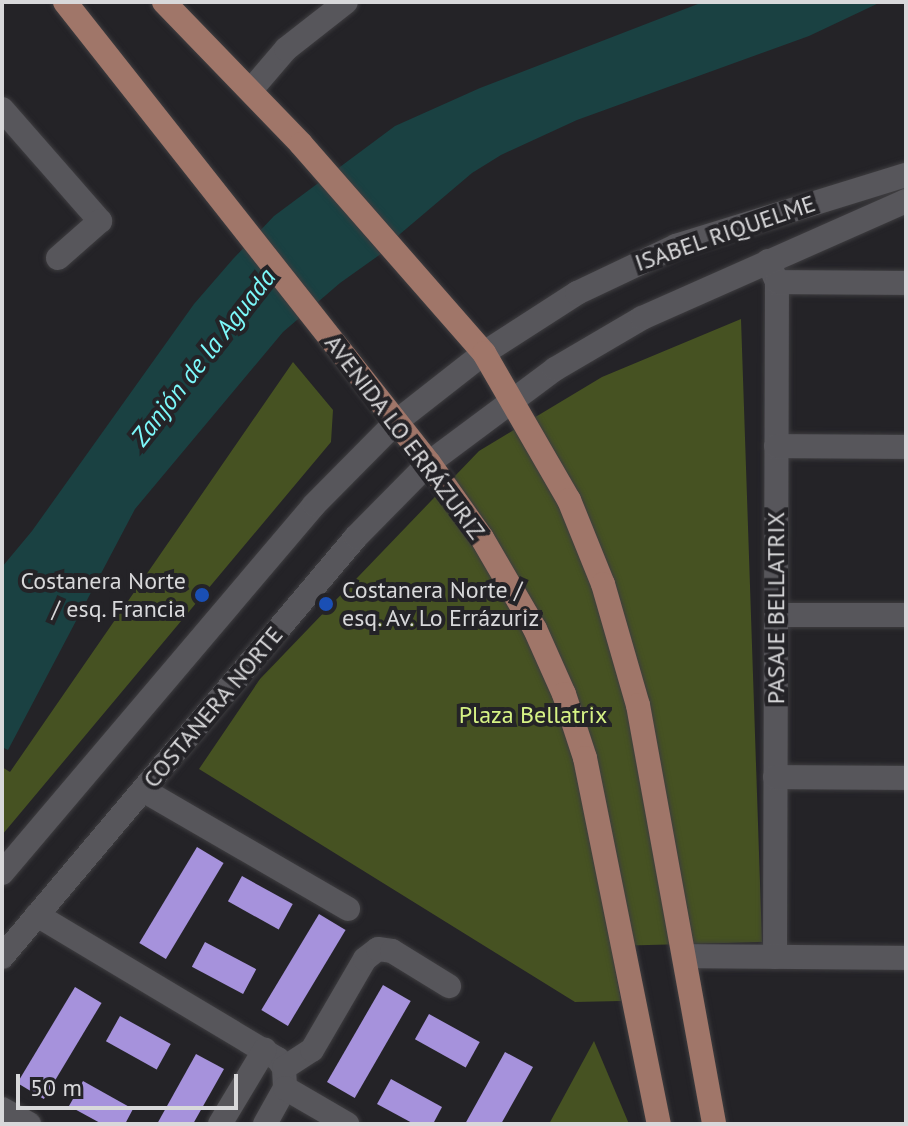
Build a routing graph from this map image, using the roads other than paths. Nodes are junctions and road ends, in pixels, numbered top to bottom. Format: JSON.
{"nodes":[{"id":1,"x":65,"y":2,"type":"edge"},
{"id":2,"x":164,"y":2,"type":"edge"},
{"id":3,"x":346,"y":2,"type":"edge"},
{"id":4,"x":251,"y":90,"type":"junction"},
{"id":5,"x":2,"y":109,"type":"edge"},
{"id":6,"x":906,"y":175,"type":"edge"},
{"id":7,"x":906,"y":201,"type":"edge"},
{"id":8,"x":58,"y":258,"type":"dead end"},
{"id":9,"x":773,"y":272,"type":"junction"},
{"id":10,"x":906,"y":283,"type":"edge"},
{"id":11,"x":484,"y":353,"type":"junction"},
{"id":12,"x":513,"y":399,"type":"junction"},
{"id":13,"x":396,"y":422,"type":"junction"},
{"id":14,"x":776,"y":446,"type":"junction"},
{"id":15,"x":906,"y":447,"type":"edge"},
{"id":16,"x":429,"y":463,"type":"junction"},
{"id":17,"x":776,"y":615,"type":"junction"},
{"id":18,"x":906,"y":615,"type":"edge"},
{"id":19,"x":775,"y":777,"type":"junction"},
{"id":20,"x":906,"y":778,"type":"edge"},
{"id":21,"x":143,"y":790,"type":"junction"},
{"id":22,"x":2,"y":873,"type":"edge"},
{"id":23,"x":348,"y":909,"type":"dead end"},
{"id":24,"x":37,"y":915,"type":"junction"},
{"id":25,"x":684,"y":956,"type":"junction"},
{"id":26,"x":2,"y":957,"type":"edge"},
{"id":27,"x":775,"y":957,"type":"junction"},
{"id":28,"x":906,"y":958,"type":"edge"},
{"id":29,"x":449,"y":986,"type":"dead end"},
{"id":30,"x":265,"y":1049,"type":"junction"},
{"id":31,"x":284,"y":1078,"type":"junction"},
{"id":32,"x":2,"y":1109,"type":"edge"},
{"id":33,"x":29,"y":1124,"type":"edge"},
{"id":34,"x":220,"y":1124,"type":"edge"},
{"id":35,"x":265,"y":1124,"type":"edge"},
{"id":36,"x":347,"y":1124,"type":"edge"},
{"id":37,"x":659,"y":1124,"type":"edge"},
{"id":38,"x":714,"y":1124,"type":"edge"}],
"edges":[{"from":1,"to":13,"type":"main road","name":"AVENIDA LO ERRÁZURIZ"},
{"from":2,"to":4,"type":"main road"},
{"from":3,"to":4,"type":"street"},
{"from":4,"to":11,"type":"main road"},
{"from":5,"to":8,"type":"street"},
{"from":6,"to":11,"type":"street","name":"ISABEL RIQUELME"},
{"from":7,"to":9,"type":"street","name":"ISABEL RIQUELME"},
{"from":9,"to":10,"type":"street"},
{"from":9,"to":12,"type":"street","name":"ISABEL RIQUELME"},
{"from":9,"to":14,"type":"street","name":"PASAJE BELLATRIX"},
{"from":11,"to":12,"type":"main road"},
{"from":11,"to":13,"type":"street","name":"ISABEL RIQUELME"},
{"from":12,"to":16,"type":"street","name":"ISABEL RIQUELME"},
{"from":12,"to":25,"type":"main road"},
{"from":13,"to":16,"type":"main road","name":"AVENIDA LO ERRÁZURIZ"},
{"from":13,"to":22,"type":"street"},
{"from":14,"to":15,"type":"street"},
{"from":14,"to":17,"type":"street","name":"PASAJE BELLATRIX"},
{"from":16,"to":21,"type":"street","name":"COSTANERA NORTE"},
{"from":16,"to":37,"type":"main road","name":"AVENIDA LO ERRÁZURIZ"},
{"from":17,"to":18,"type":"street"},
{"from":17,"to":19,"type":"street","name":"PASAJE BELLATRIX"},
{"from":19,"to":20,"type":"street"},
{"from":19,"to":27,"type":"street","name":"PASAJE BELLATRIX"},
{"from":21,"to":23,"type":"street"},
{"from":21,"to":24,"type":"street","name":"COSTANERA NORTE"},
{"from":24,"to":26,"type":"street","name":"COSTANERA NORTE"},
{"from":24,"to":30,"type":"street"},
{"from":25,"to":27,"type":"street"},
{"from":25,"to":38,"type":"main road"},
{"from":27,"to":28,"type":"street"},
{"from":29,"to":31,"type":"street"},
{"from":30,"to":31,"type":"street"},
{"from":30,"to":34,"type":"street"},
{"from":31,"to":35,"type":"street"},
{"from":31,"to":36,"type":"street"},
{"from":32,"to":33,"type":"street"}]}
